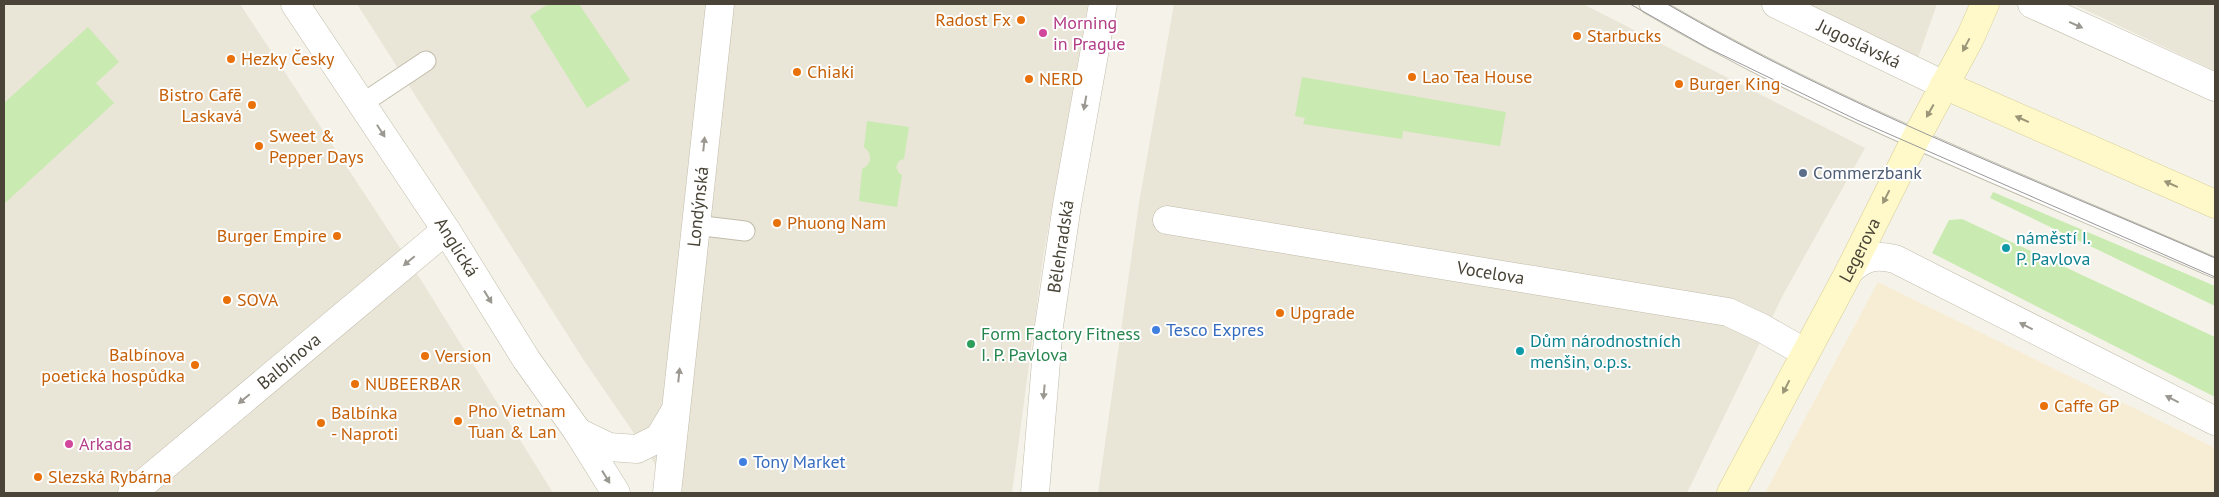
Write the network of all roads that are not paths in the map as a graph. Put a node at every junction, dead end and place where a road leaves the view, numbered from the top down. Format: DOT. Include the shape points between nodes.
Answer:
graph roads {
  1 [pos="295,4"];
  2 [pos="720,4"];
  3 [pos="1103,4"];
  4 [pos="1649,4"];
  5 [pos="1776,4"];
  6 [pos="1984,4"];
  7 [pos="2032,4"];
  8 [pos="426,61"];
  9 [pos="1944,85"];
  10 [pos="2215,88"];
  11 [pos="363,103"];
  12 [pos="1916,138"];
  13 [pos="2215,204"];
  14 [pos="1168,220"];
  15 [pos="695,226"];
  16 [pos="446,230"];
  17 [pos="744,231"];
  18 [pos="2215,268"];
  19 [pos="1850,270"];
  20 [pos="1804,352"];
  21 [pos="675,410"];
  22 [pos="2215,421"];
  23 [pos="578,432"];
  24 [pos="132,493"];
  25 [pos="616,493"];
  26 [pos="667,493"];
  27 [pos="1035,493"];
  28 [pos="1731,493"];
  1 -- 11 [label="street, Anglická"];
  15 -- 2 [label="street, Londýnská, one-way"];
  3 -- 27 [label="street, Bělehradská, one-way" via="1049,326"];
  4 -- 12 [label="lane" via="1752,60"];
  5 -- 9 [label="street, Jugoslávská"];
  6 -- 9 [label="main road, Legerova, one-way" via="1970,38"];
  7 -- 10 [label="street, one-way"];
  8 -- 11 [label="lane"];
  9 -- 12 [label="main road, Legerova, one-way"];
  13 -- 9 [label="main road, one-way"];
  11 -- 16 [label="street, Anglická, one-way"];
  12 -- 18 [label="lane"];
  12 -- 19 [label="main road, Legerova, one-way"];
  14 -- 20 [label="street, Vocelova" via="1728,312"];
  15 -- 17 [label="lane"];
  21 -- 15 [label="street, Londýnská, one-way"];
  16 -- 23 [label="street, Anglická, one-way" via="526,359"];
  16 -- 24 [label="street, Balbínova, one-way"];
  19 -- 20 [label="main road, Legerova"];
  22 -- 19 [label="street, one-way" via="1895,259 1872,256"];
  20 -- 28 [label="main road, Legerova, one-way"];
  21 -- 23 [label="street, Londýnská" via="659,438 638,448 609,447"];
  21 -- 26 [label="street, Londýnská"];
  23 -- 25 [label="street, Anglická, one-way"];
}
